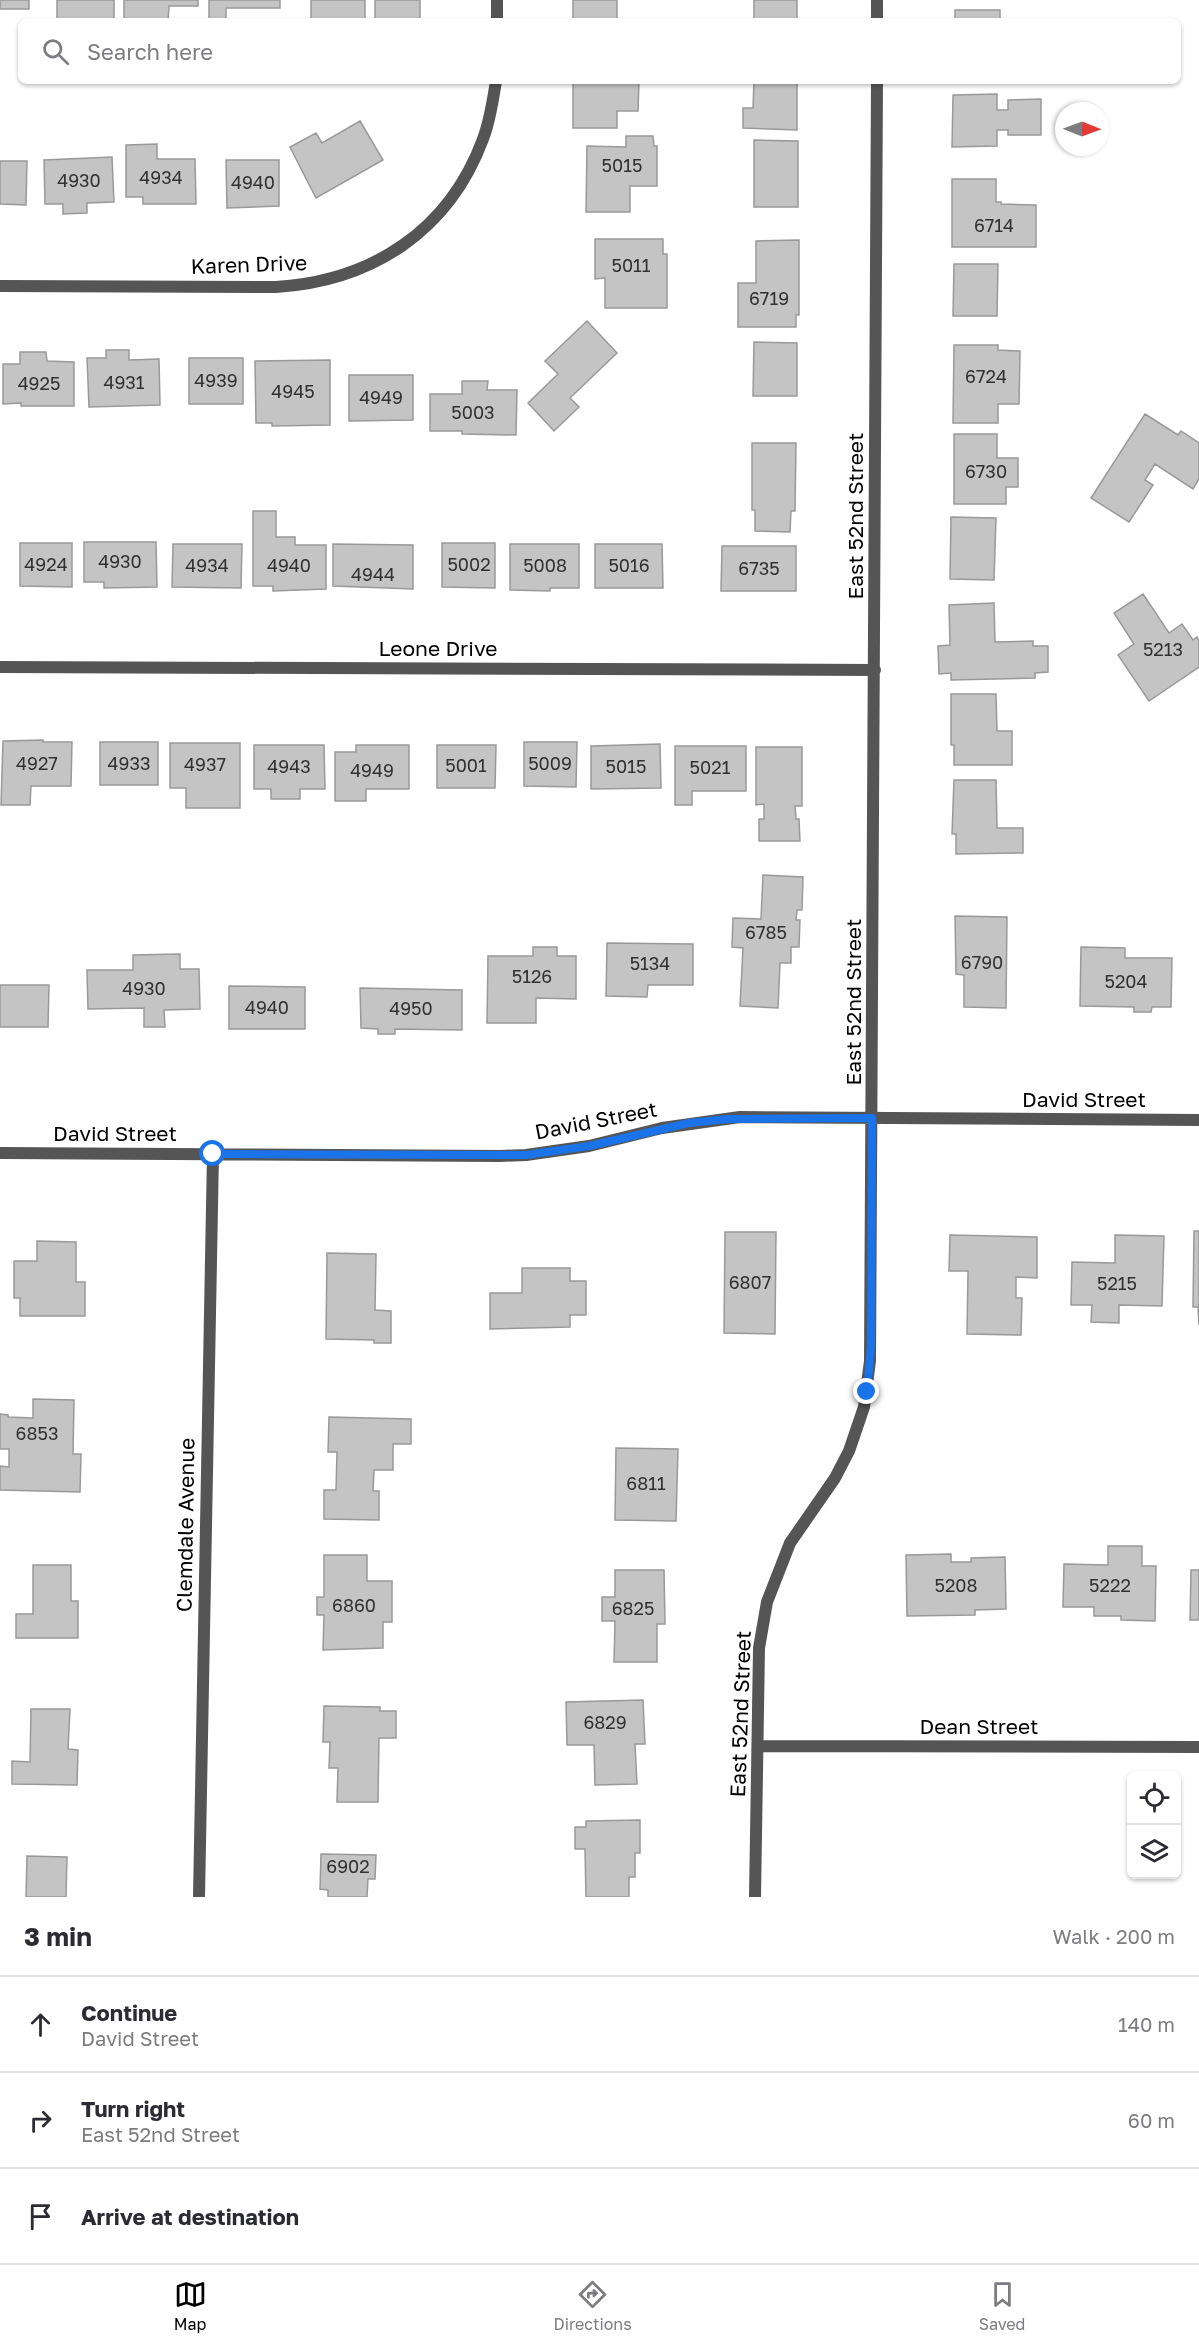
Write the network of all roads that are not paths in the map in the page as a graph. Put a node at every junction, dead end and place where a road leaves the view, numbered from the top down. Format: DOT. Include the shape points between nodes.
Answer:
graph roads {
  1 [pos="497,0"];
  2 [pos="878,0"];
  3 [pos="497,18"];
  4 [pos="877,18"];
  5 [pos="495,84"];
  6 [pos="877,84"];
  7 [pos="0,286"];
  8 [pos="0,667"];
  9 [pos="875,670"];
  10 [pos="872,1118"];
  11 [pos="1199,1120"];
  12 [pos="0,1153"];
  13 [pos="213,1154"];
  14 [pos="758,1746"];
  15 [pos="1199,1747"];
  16 [pos="199,1897"];
  17 [pos="755,1897"];
  1 -- 3 [label="street"];
  2 -- 4 [label="street"];
  5 -- 7 [label="street, Karen Drive" via="488,127 462,184 442,210 395,251 339,278 276,287"];
  6 -- 9 [label="street, East 52nd Street"];
  8 -- 9 [label="street, Leone Drive"];
  9 -- 10 [label="street, East 52nd Street"];
  10 -- 11 [label="street, David Street"];
  10 -- 13 [label="street, David Street" via="689,1123 589,1146 526,1155"];
  10 -- 14 [label="street, East 52nd Street" via="871,1346 867,1392 849,1451 836,1478 790,1543 767,1602 759,1648"];
  12 -- 13 [label="street, David Street"];
  13 -- 16 [label="street, Clemdale Avenue"];
  14 -- 15 [label="street, Dean Street"];
  14 -- 17 [label="street, East 52nd Street"];
}
